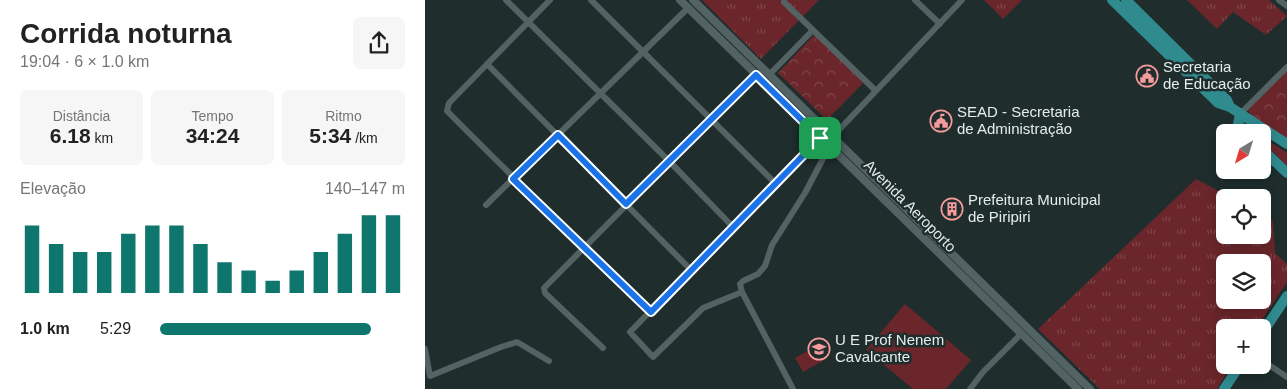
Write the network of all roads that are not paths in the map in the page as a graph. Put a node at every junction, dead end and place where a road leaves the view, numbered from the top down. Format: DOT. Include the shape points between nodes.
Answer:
graph roads {
  1 [pos="506,0"];
  2 [pos="550,0"];
  3 [pos="591,0"];
  4 [pos="680,0"];
  5 [pos="693,0"];
  6 [pos="915,0"];
  7 [pos="962,0"];
  8 [pos="1112,0"];
  9 [pos="1126,0"];
  10 [pos="1279,0"];
  11 [pos="784,2"];
  12 [pos="1287,6"];
  13 [pos="688,8"];
  14 [pos="529,22"];
  15 [pos="940,24"];
  16 [pos="813,30"];
  17 [pos="643,52"];
  18 [pos="487,64"];
  19 [pos="1287,67"];
  20 [pos="756,75"];
  21 [pos="769,75"];
  22 [pos="876,91"];
  23 [pos="600,93"];
  24 [pos="1226,104"];
  25 [pos="1240,114"];
  26 [pos="711,120"];
  27 [pos="1238,124"];
  28 [pos="558,135"];
  29 [pos="820,138"];
  30 [pos="833,138"];
  31 [pos="1287,144"];
  32 [pos="829,146"];
  33 [pos="1271,158"];
  34 [pos="669,162"];
  35 [pos="1287,173"];
  36 [pos="513,179"];
  37 [pos="775,183"];
  38 [pos="626,204"];
  39 [pos="486,205"];
  40 [pos="733,227"];
  41 [pos="584,246"];
  42 [pos="691,270"];
  43 [pos="743,292"];
  44 [pos="1287,296"];
  45 [pos="651,312"];
  46 [pos="1271,320"];
  47 [pos="1021,334"];
  48 [pos="603,348"];
  49 [pos="425,349"];
  50 [pos="549,361"];
  51 [pos="1271,366"];
  52 [pos="1234,374"];
  53 [pos="429,377"];
  54 [pos="1287,377"];
  55 [pos="793,389"];
  56 [pos="970,389"];
  57 [pos="1078,389"];
  58 [pos="1089,389"];
  59 [pos="1224,389"];
  1 -- 14 [label="street"];
  2 -- 14 [label="street"];
  3 -- 17 [label="street"];
  4 -- 13 [label="street, Avenida Aeroporto"];
  5 -- 21 [label="street, Avenida Aeroporto"];
  6 -- 15 [label="street"];
  7 -- 15 [label="street"];
  8 -- 24 [label="main road" via="1207,93"];
  9 -- 24 [label="main road"];
  10 -- 12 [label="street"];
  11 -- 16 [label="street"];
  13 -- 17 [label="street"];
  13 -- 20 [label="street, Avenida Aeroporto"];
  14 -- 18 [label="street"];
  14 -- 23 [label="street"];
  15 -- 22 [label="street"];
  16 -- 21 [label="street"];
  16 -- 22 [label="street"];
  17 -- 23 [label="street"];
  17 -- 26 [label="street"];
  18 -- 28 [label="street"];
  18 -- 36 [label="street" via="446,109"];
  19 -- 25 [label="street"];
  20 -- 26 [label="street"];
  20 -- 29 [label="street, Avenida Aeroporto"];
  21 -- 30 [label="street, Avenida Aeroporto"];
  22 -- 30 [label="street"];
  23 -- 28 [label="street"];
  23 -- 34 [label="street"];
  24 -- 25 [label="main road"];
  25 -- 27 [label="main road"];
  25 -- 31 [label="main road"];
  26 -- 34 [label="street"];
  26 -- 37 [label="street"];
  28 -- 36 [label="street"];
  28 -- 38 [label="street"];
  29 -- 32 [label="street, Avenida Aeroporto"];
  29 -- 37 [label="street"];
  30 -- 32 [label="street"];
  30 -- 58 [label="street, Avenida Aeroporto"];
  32 -- 43 [label="street" via="805,193 772,245 765,266 741,284"];
  32 -- 47 [label="street, Avenida Aeroporto"];
  33 -- 35 [label="main road"];
  34 -- 38 [label="street"];
  34 -- 40 [label="street"];
  36 -- 39 [label="street"];
  36 -- 41 [label="street"];
  37 -- 40 [label="street"];
  38 -- 41 [label="street"];
  38 -- 42 [label="street"];
  40 -- 42 [label="street"];
  41 -- 45 [label="street"];
  41 -- 48 [label="street" via="543,289"];
  42 -- 45 [label="street"];
  43 -- 45 [label="street" via="703,308 653,358 630,332"];
  43 -- 55 [label="street"];
  44 -- 46 [label="main road"];
  47 -- 56 [label="street"];
  47 -- 57 [label="street, Avenida Aeroporto"];
  49 -- 53 [label="street"];
  50 -- 53 [label="street" via="517,342"];
  51 -- 54 [label="street"];
  52 -- 59 [label="main road"];
}
